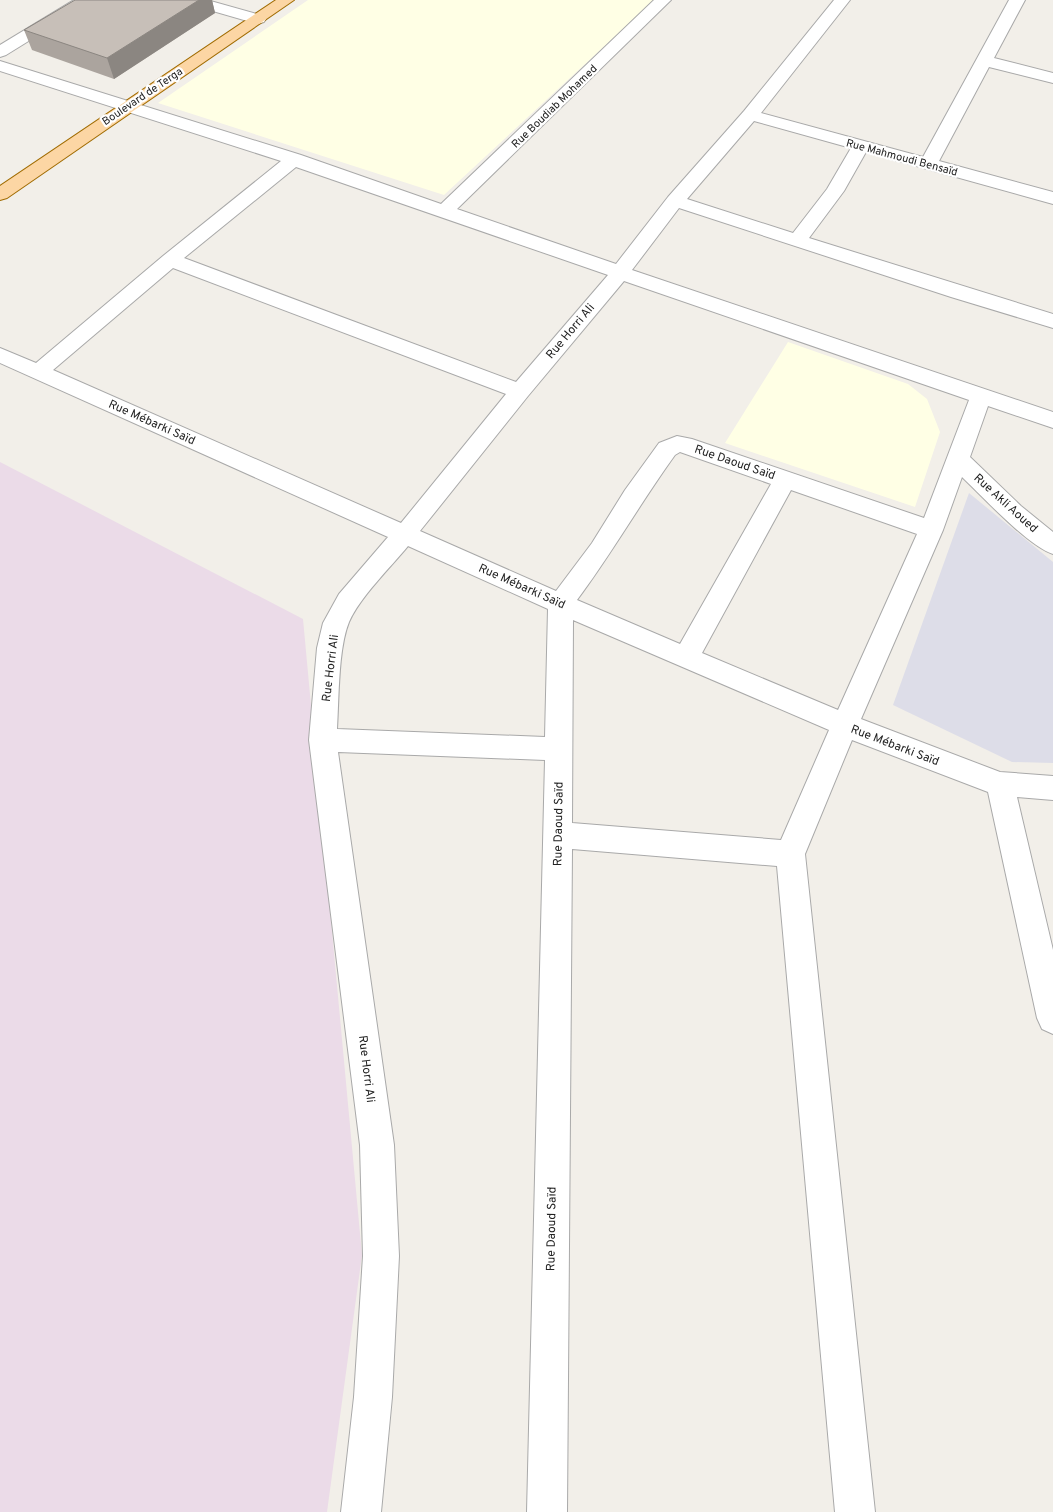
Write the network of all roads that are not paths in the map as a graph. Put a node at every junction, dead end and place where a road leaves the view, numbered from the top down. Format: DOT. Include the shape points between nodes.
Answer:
graph roads {
  1 [pos="85,0"];
  2 [pos="190,0"];
  3 [pos="286,0"];
  4 [pos="663,0"];
  5 [pos="842,0"];
  6 [pos="1017,0"];
  7 [pos="258,19"];
  8 [pos="0,52"];
  9 [pos="984,60"];
  10 [pos="0,66"];
  11 [pos="1049,76"];
  12 [pos="130,104"];
  13 [pos="750,115"];
  14 [pos="861,146"];
  15 [pos="295,159"];
  16 [pos="928,164"];
  17 [pos="0,194"];
  18 [pos="1053,198"];
  19 [pos="675,201"];
  20 [pos="444,211"];
  21 [pos="798,240"];
  22 [pos="170,260"];
  23 [pos="619,274"];
  24 [pos="1053,321"];
  25 [pos="0,355"];
  26 [pos="38,372"];
  27 [pos="520,391"];
  28 [pos="981,397"];
  29 [pos="1053,420"];
  30 [pos="959,460"];
  31 [pos="785,480"];
  32 [pos="1013,512"];
  33 [pos="1053,523"];
  34 [pos="931,530"];
  35 [pos="405,534"];
  36 [pos="1053,545"];
  37 [pos="561,604"];
  38 [pos="686,657"];
  39 [pos="844,726"];
  40 [pos="323,740"];
  41 [pos="560,749"];
  42 [pos="1000,784"];
  43 [pos="1053,788"];
  44 [pos="557,835"];
  45 [pos="790,854"];
  46 [pos="1053,1018"];
  47 [pos="362,1512"];
  48 [pos="547,1512"];
  49 [pos="854,1512"];
  1 -- 8 [label="street"];
  2 -- 7 [label="street"];
  3 -- 7 [label="main road, Boulevard de Terga"];
  4 -- 20 [label="street, Rue Boudiab Mohamed"];
  5 -- 13 [label="street, Rue Horri Ali"];
  6 -- 9 [label="street"];
  7 -- 12 [label="main road, Boulevard de Terga"];
  9 -- 11 [label="street"];
  9 -- 16 [label="street"];
  10 -- 12 [label="street"];
  12 -- 15 [label="street"];
  12 -- 17 [label="main road, Boulevard de Terga"];
  13 -- 14 [label="street, Rue Mahmoudi Bensaïd"];
  13 -- 19 [label="street, Rue Horri Ali"];
  14 -- 16 [label="street, Rue Mahmoudi Bensaïd"];
  14 -- 21 [label="street" via="835,191"];
  15 -- 20 [label="street"];
  15 -- 22 [label="street"];
  16 -- 18 [label="street, Rue Mahmoudi Bensaïd"];
  19 -- 21 [label="street"];
  19 -- 23 [label="street, Rue Horri Ali"];
  20 -- 23 [label="street"];
  21 -- 24 [label="street" via="870,266"];
  22 -- 26 [label="street"];
  22 -- 27 [label="street"];
  23 -- 27 [label="street, Rue Horri Ali"];
  23 -- 28 [label="street"];
  25 -- 26 [label="street, Rue Mébarki Saïd"];
  26 -- 35 [label="street, Rue Mébarki Saïd"];
  27 -- 35 [label="street, Rue Horri Ali"];
  28 -- 29 [label="street"];
  28 -- 30 [label="street"];
  30 -- 32 [label="street, Rue Akli Aoued"];
  30 -- 34 [label="street"];
  31 -- 34 [label="street, Rue Daoud Saïd"];
  31 -- 37 [label="street, Rue Daoud Saïd" via="684,445 671,446 633,496 601,549"];
  31 -- 38 [label="street"];
  32 -- 33 [label="street"];
  32 -- 36 [label="street, Rue Akli Aoued"];
  34 -- 39 [label="street"];
  35 -- 37 [label="street, Rue Mébarki Saïd"];
  35 -- 40 [label="street, Rue Horri Ali" via="348,601 336,623 330,648"];
  37 -- 38 [label="street, Rue Mébarki Saïd"];
  37 -- 41 [label="street, Rue Daoud Saïd"];
  38 -- 39 [label="street, Rue Mébarki Saïd"];
  39 -- 42 [label="street, Rue Mébarki Saïd"];
  39 -- 45 [label="street"];
  40 -- 41 [label="street"];
  40 -- 47 [label="street, Rue Horri Ali" via="377,1145 380,1256 373,1397"];
  41 -- 44 [label="street, Rue Daoud Saïd"];
  42 -- 43 [label="street, Rue Mébarki Saïd"];
  42 -- 46 [label="street"];
  44 -- 45 [label="street"];
  44 -- 48 [label="street, Rue Daoud Saïd"];
  45 -- 49 [label="street"];
}
